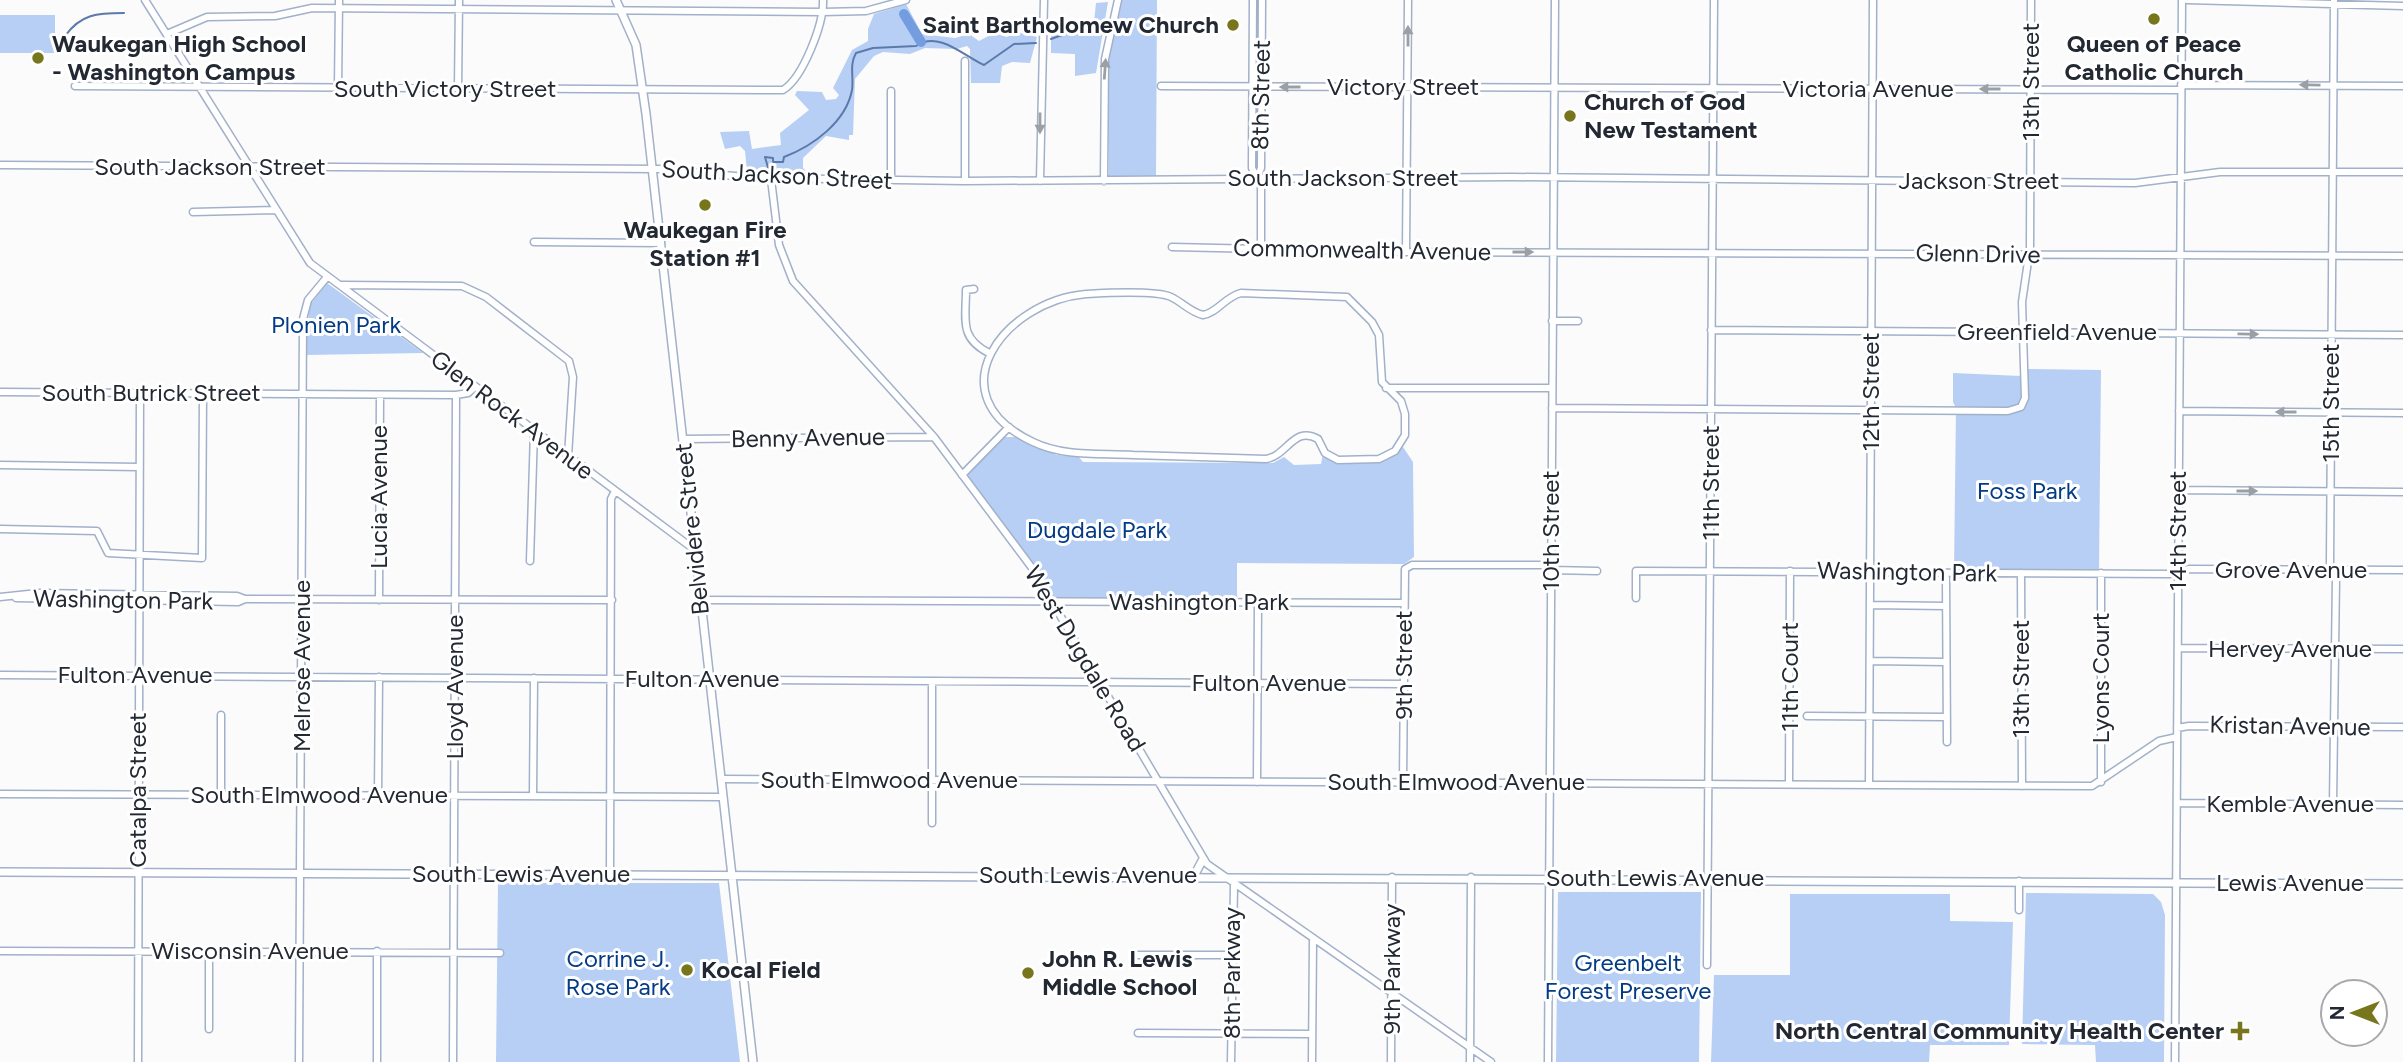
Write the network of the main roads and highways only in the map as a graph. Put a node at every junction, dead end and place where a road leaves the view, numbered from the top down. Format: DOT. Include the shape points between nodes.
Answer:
graph roads {
  1 [pos="616,0"];
  2 [pos="1203,859"];
  3 [pos="0,872"];
  4 [pos="732,874"];
  5 [pos="1194,876"];
  6 [pos="2176,882"];
  7 [pos="2403,884"];
  8 [pos="753,1062"];
  1 -- 4 [label="main road, Belvidere Street" via="636,45 642,90"];
  2 -- 5 [label="main road"];
  3 -- 4 [label="main road, South Lewis Avenue"];
  4 -- 5 [label="main road, South Lewis Avenue"];
  4 -- 8 [label="main road, Belvidere Street"];
  5 -- 6 [label="main road, South Lewis Avenue"];
  6 -- 7 [label="main road, Lewis Avenue"];
}
